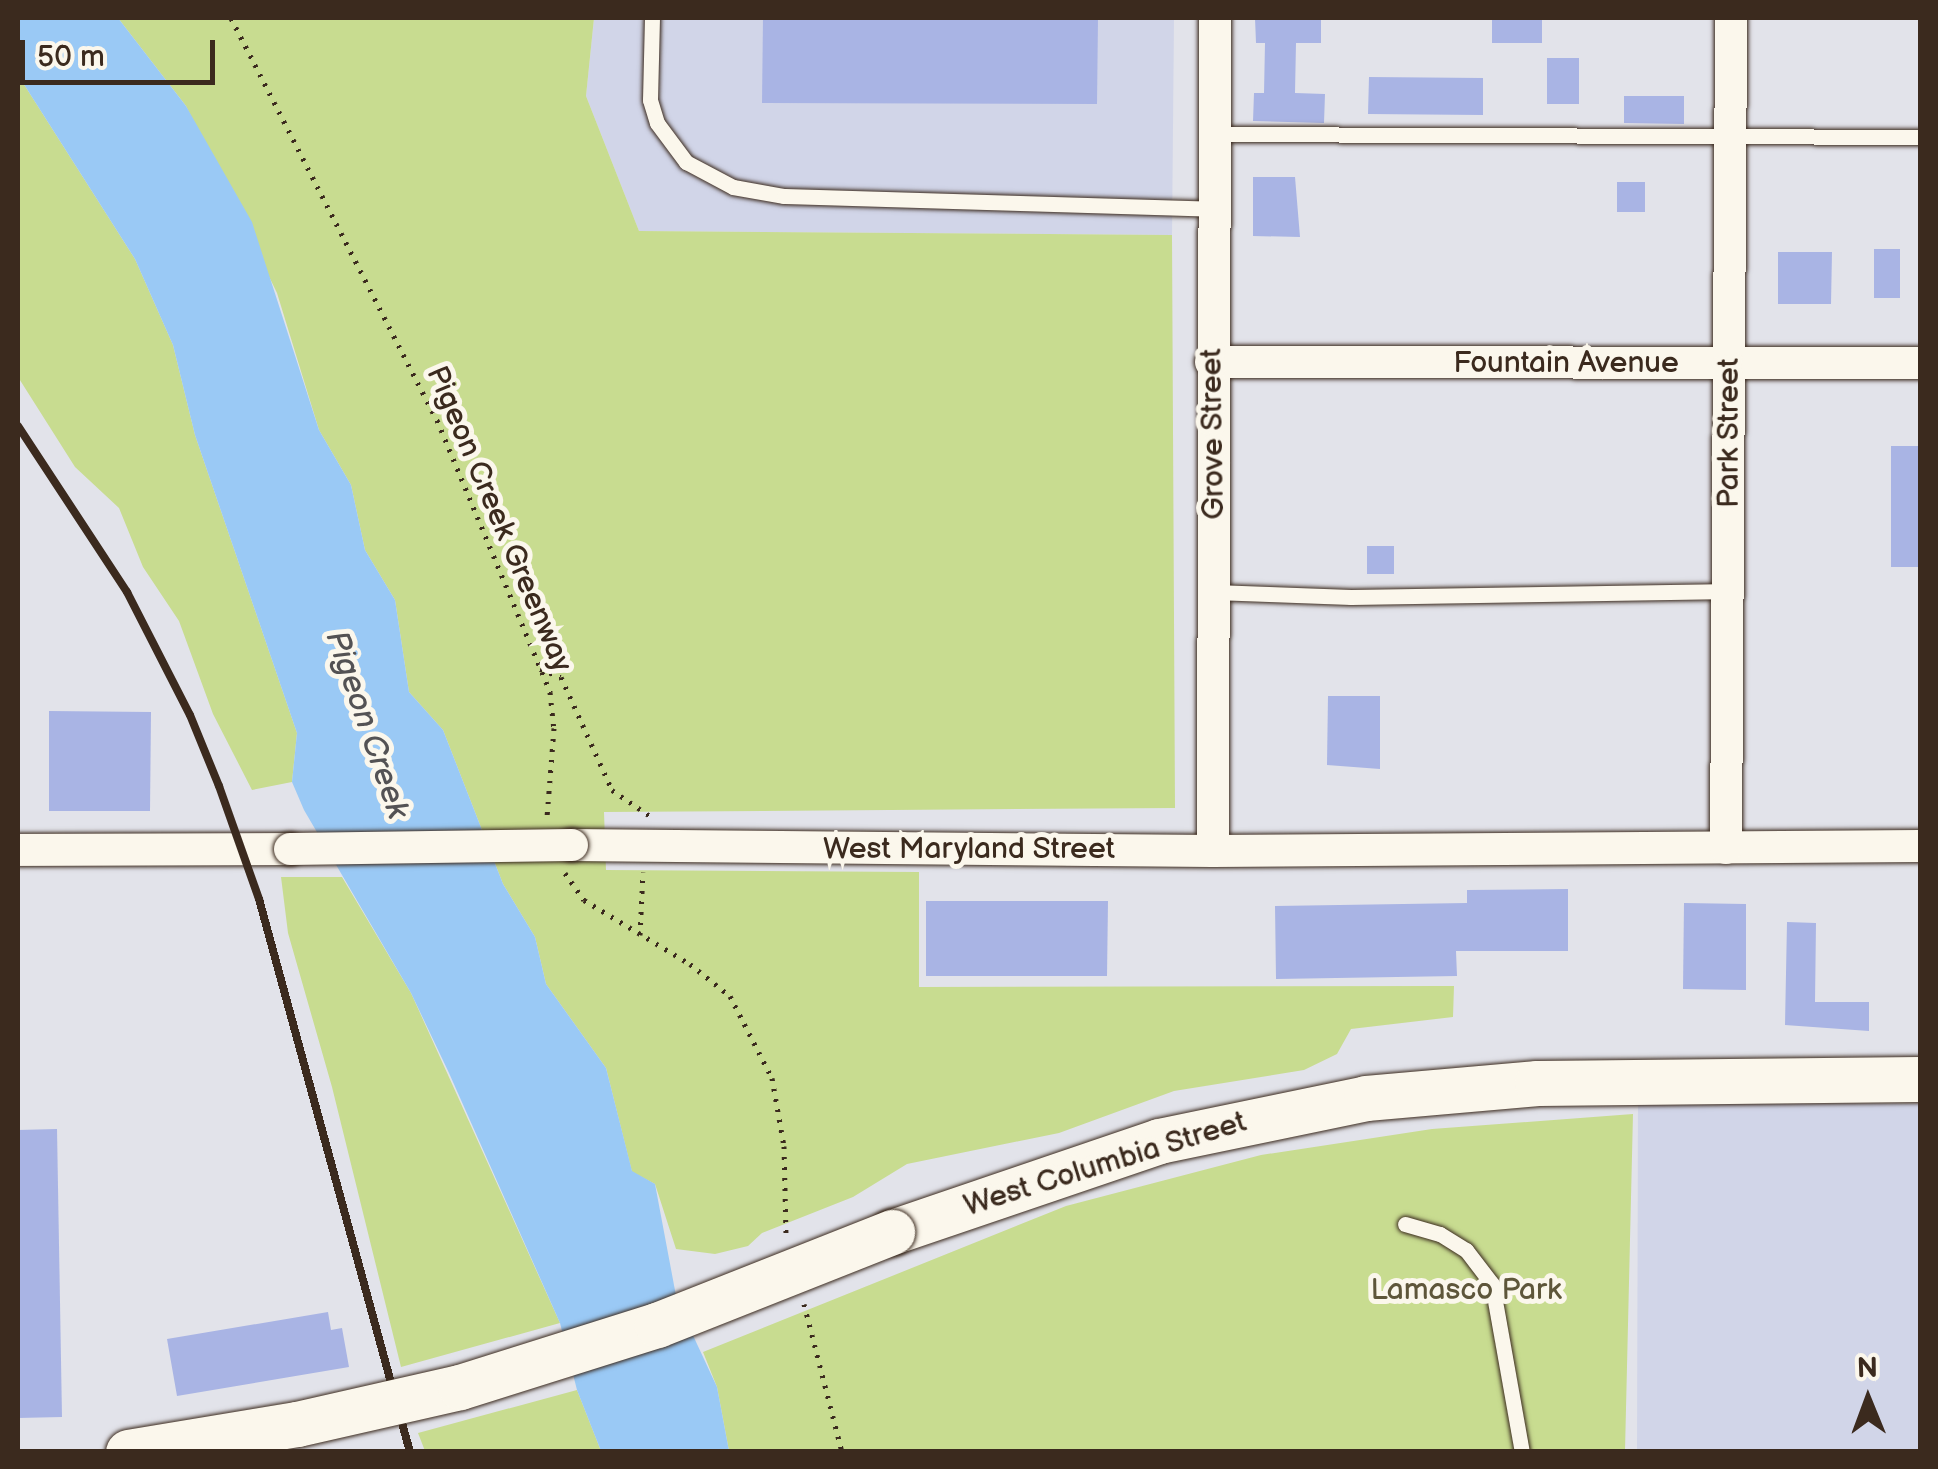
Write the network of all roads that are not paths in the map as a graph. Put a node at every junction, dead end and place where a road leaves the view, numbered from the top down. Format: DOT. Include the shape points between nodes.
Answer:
graph roads {
  1 [pos="652,18"];
  2 [pos="1215,18"];
  3 [pos="1731,18"];
  4 [pos="1215,134"];
  5 [pos="1730,136"];
  6 [pos="1920,138"];
  7 [pos="1214,209"];
  8 [pos="1211,362"];
  9 [pos="1920,362"];
  10 [pos="1730,364"];
  11 [pos="1728,591"];
  12 [pos="1214,592"];
  13 [pos="1920,846"];
  14 [pos="1726,848"];
  15 [pos="18,850"];
  16 [pos="1213,851"];
  17 [pos="1920,1079"];
  18 [pos="1405,1224"];
  19 [pos="128,1452"];
  20 [pos="1522,1452"];
  1 -- 7 [label="lane" via="650,100 658,123 686,162 733,186 784,196"];
  2 -- 4 [label="street, Grove Street"];
  3 -- 5 [label="street, Park Street"];
  4 -- 5 [label="lane"];
  4 -- 7 [label="street, Grove Street"];
  5 -- 6 [label="lane"];
  5 -- 10 [label="street, Park Street"];
  7 -- 8 [label="street, Grove Street"];
  8 -- 10 [label="street, Fountain Avenue"];
  8 -- 12 [label="street, Grove Street"];
  9 -- 10 [label="street, Fountain Avenue"];
  10 -- 11 [label="street, Park Street"];
  11 -- 12 [label="lane"];
  11 -- 14 [label="street, Park Street"];
  12 -- 16 [label="street, Grove Street"];
  13 -- 14 [label="street, West Maryland Street"];
  14 -- 16 [label="street, West Maryland Street"];
  15 -- 16 [label="street, West Maryland Street, bridge" via="567,856 653,846"];
  17 -- 19 [label="main road, West Columbia Street, bridge" via="1537,1082 1366,1098 1159,1141 892,1232 610,1341 377,1408"];
  18 -- 20 [label="lane" via="1466,1250 1492,1284"];
}
